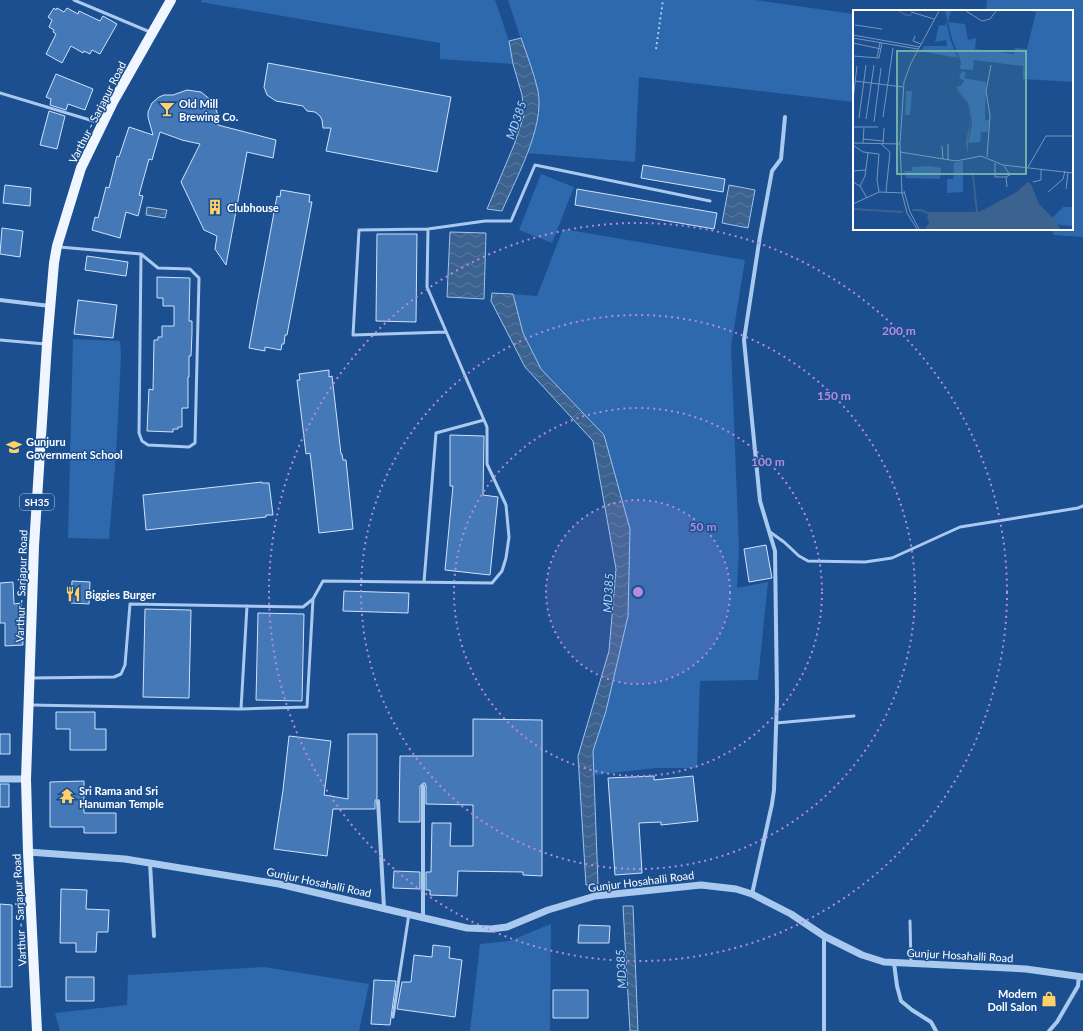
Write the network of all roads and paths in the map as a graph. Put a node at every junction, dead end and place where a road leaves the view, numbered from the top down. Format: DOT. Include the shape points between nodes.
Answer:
graph roads {
  1 [pos="74,0"];
  2 [pos="171,0"];
  3 [pos="662,0"];
  4 [pos="151,32"];
  5 [pos="656,49"];
  6 [pos="0,93"];
  7 [pos="785,117"];
  8 [pos="103,124"];
  9 [pos="710,201"];
  10 [pos="428,229"];
  11 [pos="56,246"];
  12 [pos="141,254"];
  13 [pos="0,300"];
  14 [pos="50,306"];
  15 [pos="446,332"];
  16 [pos="0,340"];
  17 [pos="47,344"];
  18 [pos="484,420"];
  19 [pos="1083,506"];
  20 [pos="770,532"];
  21 [pos="424,582"];
  22 [pos="313,599"];
  23 [pos="247,606"];
  24 [pos="30,678"];
  25 [pos="28,705"];
  26 [pos="241,709"];
  27 [pos="854,716"];
  28 [pos="776,723"];
  29 [pos="0,779"];
  30 [pos="26,779"];
  31 [pos="424,786"];
  32 [pos="378,801"];
  33 [pos="28,852"];
  34 [pos="150,863"];
  35 [pos="752,894"];
  36 [pos="384,908"];
  37 [pos="409,914"];
  38 [pos="423,918"];
  39 [pos="910,921"];
  40 [pos="154,936"];
  41 [pos="824,936"];
  42 [pos="894,963"];
  43 [pos="911,964"];
  44 [pos="1081,976"];
  45 [pos="393,1017"];
  46 [pos="37,1031"];
  47 [pos="824,1031"];
  48 [pos="936,1031"];
  49 [pos="1049,1031"];
  1 -- 4 [label="lane"];
  2 -- 4 [label="main road, Varthur - Sarjapur Road / SH35"];
  3 -- 5 [label="path"];
  4 -- 8 [label="main road, Varthur - Sarjapur Road / SH35"];
  6 -- 8 [label="lane"];
  7 -- 20 [label="street" via="781,159 772,171 744,340 760,501"];
  8 -- 11 [label="main road, Varthur - Sarjapur Road / SH35" via="81,168"];
  9 -- 10 [label="lane" via="535,165 511,221"];
  10 -- 15 [label="lane" via="427,287"];
  10 -- 15 [label="lane" via="359,230 353,335"];
  11 -- 12 [label="lane"];
  11 -- 14 [label="main road, Varthur - Sarjapur Road / SH35"];
  12 -- 12 [label="lane" via="139,433 142,441 148,445 189,447 195,442 199,278 190,269 158,268"];
  13 -- 14 [label="street"];
  14 -- 17 [label="main road, Varthur - Sarjapur Road / SH35"];
  15 -- 18 [label="lane"];
  16 -- 17 [label="lane"];
  17 -- 24 [label="main road, Varthur - Sarjapur Road / SH35" via="34,546"];
  18 -- 21 [label="lane" via="436,433"];
  18 -- 21 [label="lane" via="487,464 506,505 508,520 509,537 502,571 492,583"];
  19 -- 20 [label="lane" via="960,527 892,558 865,562 808,561"];
  20 -- 28 [label="street" via="775,551"];
  21 -- 22 [label="lane" via="323,581"];
  22 -- 23 [label="lane" via="303,607"];
  22 -- 26 [label="lane" via="307,707"];
  23 -- 24 [label="lane" via="130,604 125,665 121,674 114,677"];
  23 -- 26 [label="lane"];
  24 -- 25 [label="main road, Varthur - Sarjapur Road / SH35"];
  25 -- 26 [label="lane"];
  25 -- 30 [label="main road, Varthur - Sarjapur Road / SH35"];
  27 -- 28 [label="lane"];
  28 -- 35 [label="street" via="772,804"];
  29 -- 30 [label="street"];
  30 -- 33 [label="main road, Varthur - Sarjapur Road / SH35"];
  31 -- 38 [label="street"];
  32 -- 36 [label="street"];
  33 -- 34 [label="street, Gunjur Hosahalli Road"];
  33 -- 46 [label="main road, Varthur - Sarjapur Road / SH35"];
  34 -- 36 [label="street, Gunjur Hosahalli Road" via="279,884"];
  34 -- 40 [label="street"];
  35 -- 38 [label="street, Gunjur Hosahalli Road" via="736,889 701,885 615,893 595,896 548,910 507,927 491,929 467,928"];
  35 -- 41 [label="street, Gunjur Hosahalli Road" via="791,914"];
  36 -- 37 [label="street, Gunjur Hosahalli Road"];
  37 -- 38 [label="street, Gunjur Hosahalli Road"];
  37 -- 45 [label="lane"];
  39 -- 43 [label="lane"];
  41 -- 42 [label="street, Gunjur Hosahalli Road" via="862,955"];
  41 -- 47 [label="street"];
  42 -- 43 [label="street, Gunjur Hosahalli Road"];
  42 -- 48 [label="street" via="901,1001 931,1022"];
  43 -- 44 [label="street, Gunjur Hosahalli Road" via="1026,969"];
  44 -- 49 [label="street" via="1078,986"];
}
